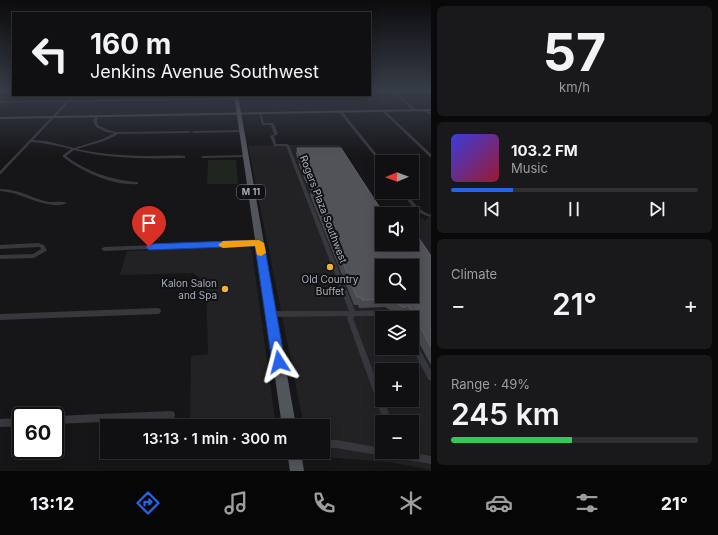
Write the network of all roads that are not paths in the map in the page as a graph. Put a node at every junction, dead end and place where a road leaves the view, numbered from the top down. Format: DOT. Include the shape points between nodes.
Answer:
graph roads {
  1 [pos="57,113"];
  2 [pos="238,113"];
  3 [pos="260,113"];
  4 [pos="342,113"];
  5 [pos="386,113"];
  6 [pos="97,116"];
  7 [pos="53,117"];
  8 [pos="0,118"];
  9 [pos="241,131"];
  10 [pos="189,132"];
  11 [pos="194,132"];
  12 [pos="117,133"];
  13 [pos="30,141"];
  14 [pos="75,150"];
  15 [pos="376,155"];
  16 [pos="245,156"];
  17 [pos="431,156"];
  18 [pos="184,157"];
  19 [pos="203,157"];
  20 [pos="0,173"];
  21 [pos="137,183"];
  22 [pos="0,190"];
  23 [pos="409,199"];
  24 [pos="65,203"];
  25 [pos="430,216"];
  26 [pos="259,243"];
  27 [pos="0,247"];
  28 [pos="104,248"];
  29 [pos="0,257"];
  30 [pos="158,312"];
  31 [pos="353,313"];
  32 [pos="375,313"];
  33 [pos="271,314"];
  34 [pos="0,317"];
  35 [pos="419,355"];
  36 [pos="431,378"];
  37 [pos="171,415"];
  38 [pos="385,415"];
  39 [pos="288,419"];
  40 [pos="64,420"];
  41 [pos="12,422"];
  42 [pos="0,423"];
  43 [pos="330,444"];
  44 [pos="375,451"];
  45 [pos="419,458"];
  46 [pos="295,459"];
  47 [pos="431,460"];
  48 [pos="297,471"];
  1 -- 7 [label="street"];
  2 -- 3 [label="main road"];
  2 -- 6 [label="main road"];
  2 -- 9 [label="main road, M 11"];
  3 -- 31 [label="street, Rogers Plaza Southwest" via="263,124 272,124 276,134 272,136 275,145 287,145"];
  4 -- 15 [label="street"];
  5 -- 17 [label="street"];
  6 -- 7 [label="main road"];
  6 -- 12 [label="street" via="97,126"];
  7 -- 8 [label="main road"];
  7 -- 13 [label="street"];
  9 -- 11 [label="street"];
  9 -- 16 [label="main road, M 11"];
  10 -- 12 [label="street"];
  12 -- 14 [label="street"];
  13 -- 14 [label="street" via="46,141"];
  13 -- 20 [label="street"];
  14 -- 18 [label="street" via="117,156"];
  14 -- 21 [label="street" via="64,156 78,166 108,178"];
  16 -- 19 [label="street"];
  16 -- 26 [label="main road, M 11"];
  22 -- 24 [label="street" via="45,203"];
  23 -- 25 [label="street" via="417,209"];
  26 -- 28 [label="street"];
  26 -- 33 [label="main road, M 11"];
  27 -- 29 [label="street" via="38,245 44,250 34,256"];
  30 -- 34 [label="street"];
  31 -- 32 [label="street"];
  31 -- 33 [label="street"];
  31 -- 38 [label="street, Rogers Plaza Southwest" via="350,318"];
  33 -- 39 [label="main road, M 11"];
  35 -- 36 [label="street"];
  37 -- 40 [label="street"];
  41 -- 42 [label="street"];
  43 -- 44 [label="street"];
  45 -- 47 [label="street"];
  46 -- 48 [label="main road"];
}
